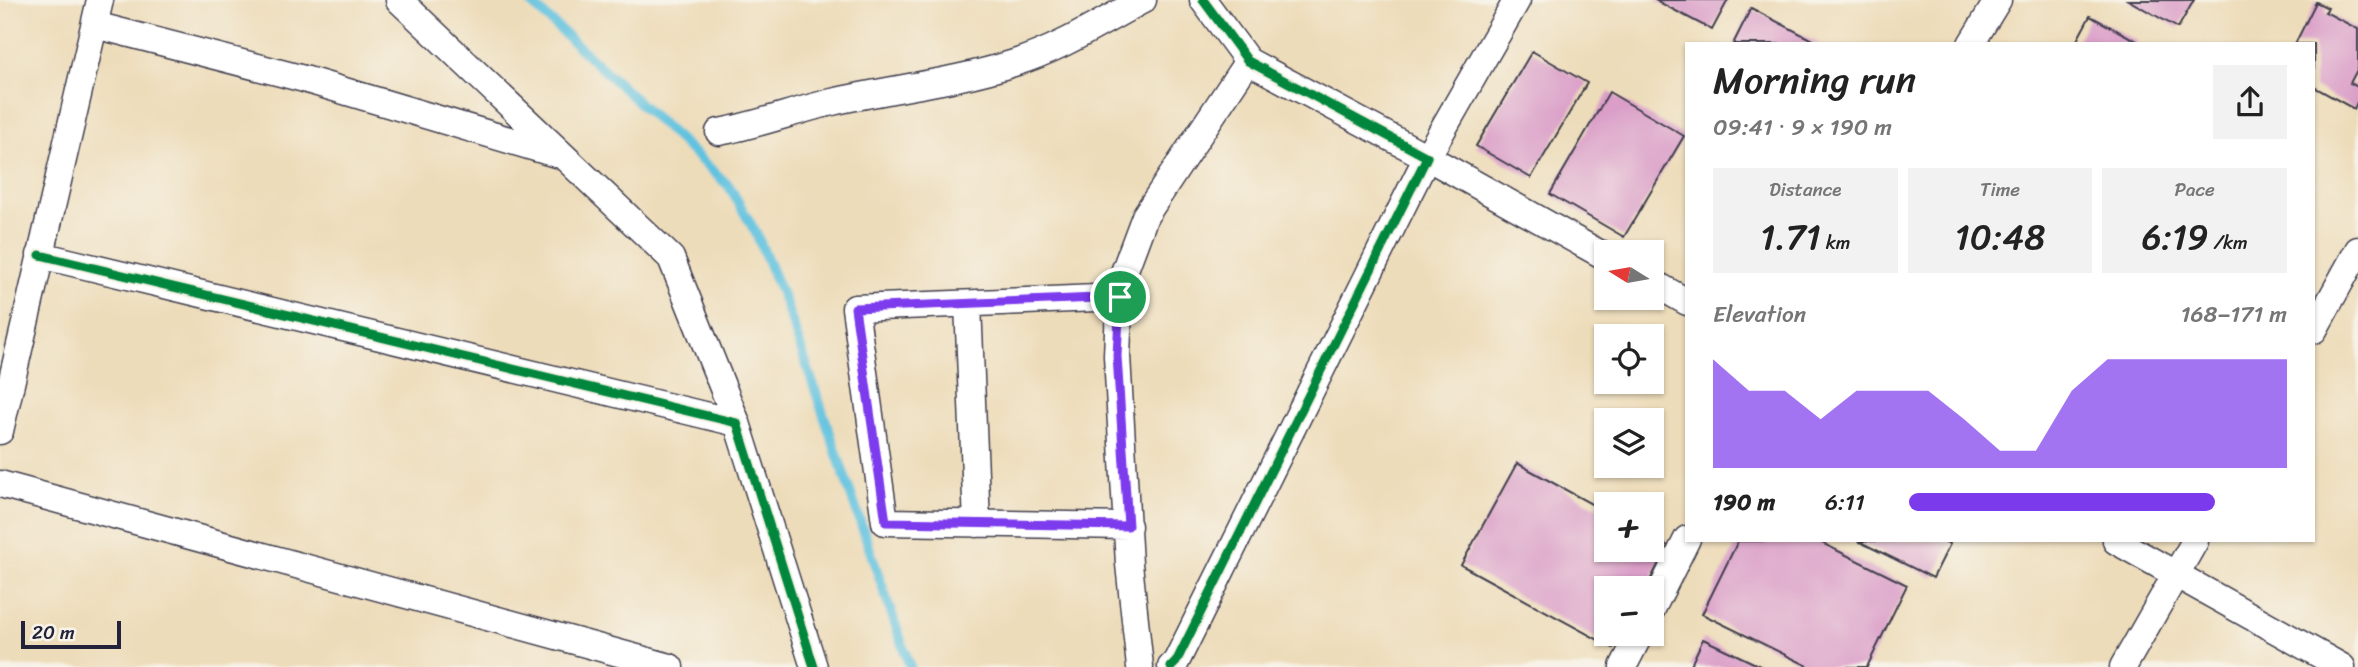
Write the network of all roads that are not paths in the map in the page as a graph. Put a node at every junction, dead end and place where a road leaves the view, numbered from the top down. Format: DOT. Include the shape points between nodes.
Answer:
graph roads {
  1 [pos="399,0"];
  2 [pos="1143,0"];
  3 [pos="1203,0"];
  4 [pos="1517,0"];
  5 [pos="1998,0"];
  6 [pos="97,13"];
  7 [pos="1972,42"];
  8 [pos="1248,61"];
  9 [pos="719,132"];
  10 [pos="561,155"];
  11 [pos="1427,157"];
  12 [pos="1594,250"];
  13 [pos="2358,250"];
  14 [pos="40,255"];
  15 [pos="1664,289"];
  16 [pos="1120,297"];
  17 [pos="1685,301"];
  18 [pos="968,304"];
  19 [pos="2315,328"];
  20 [pos="737,423"];
  21 [pos="0,432"];
  22 [pos="0,484"];
  23 [pos="977,524"];
  24 [pos="1128,526"];
  25 [pos="1686,542"];
  26 [pos="2118,542"];
  27 [pos="2194,542"];
  28 [pos="2176,574"];
  29 [pos="1664,585"];
  30 [pos="1634,646"];
  31 [pos="670,667"];
  32 [pos="814,667"];
  33 [pos="1140,667"];
  34 [pos="1171,667"];
  35 [pos="1623,667"];
  36 [pos="2123,667"];
  37 [pos="2342,667"];
  1 -- 10 [label="street"];
  2 -- 9 [label="street" via="1016,63 832,102"];
  3 -- 8 [label="street"];
  4 -- 11 [label="street"];
  5 -- 7 [label="street"];
  6 -- 10 [label="street"];
  6 -- 14 [label="street"];
  8 -- 11 [label="street"];
  8 -- 16 [label="street" via="1145,216 1120,283"];
  10 -- 20 [label="street" via="671,258"];
  11 -- 12 [label="street"];
  11 -- 34 [label="street"];
  13 -- 19 [label="street"];
  14 -- 20 [label="street"];
  14 -- 21 [label="street"];
  15 -- 17 [label="street"];
  16 -- 18 [label="street"];
  16 -- 24 [label="street" via="1117,356"];
  18 -- 23 [label="street"];
  18 -- 23 [label="street" via="855,308 886,522"];
  20 -- 32 [label="street"];
  22 -- 31 [label="street"];
  23 -- 24 [label="street"];
  24 -- 33 [label="street"];
  25 -- 29 [label="street"];
  26 -- 28 [label="street"];
  27 -- 28 [label="street"];
  28 -- 36 [label="street"];
  28 -- 37 [label="street"];
  30 -- 35 [label="street"];
}
